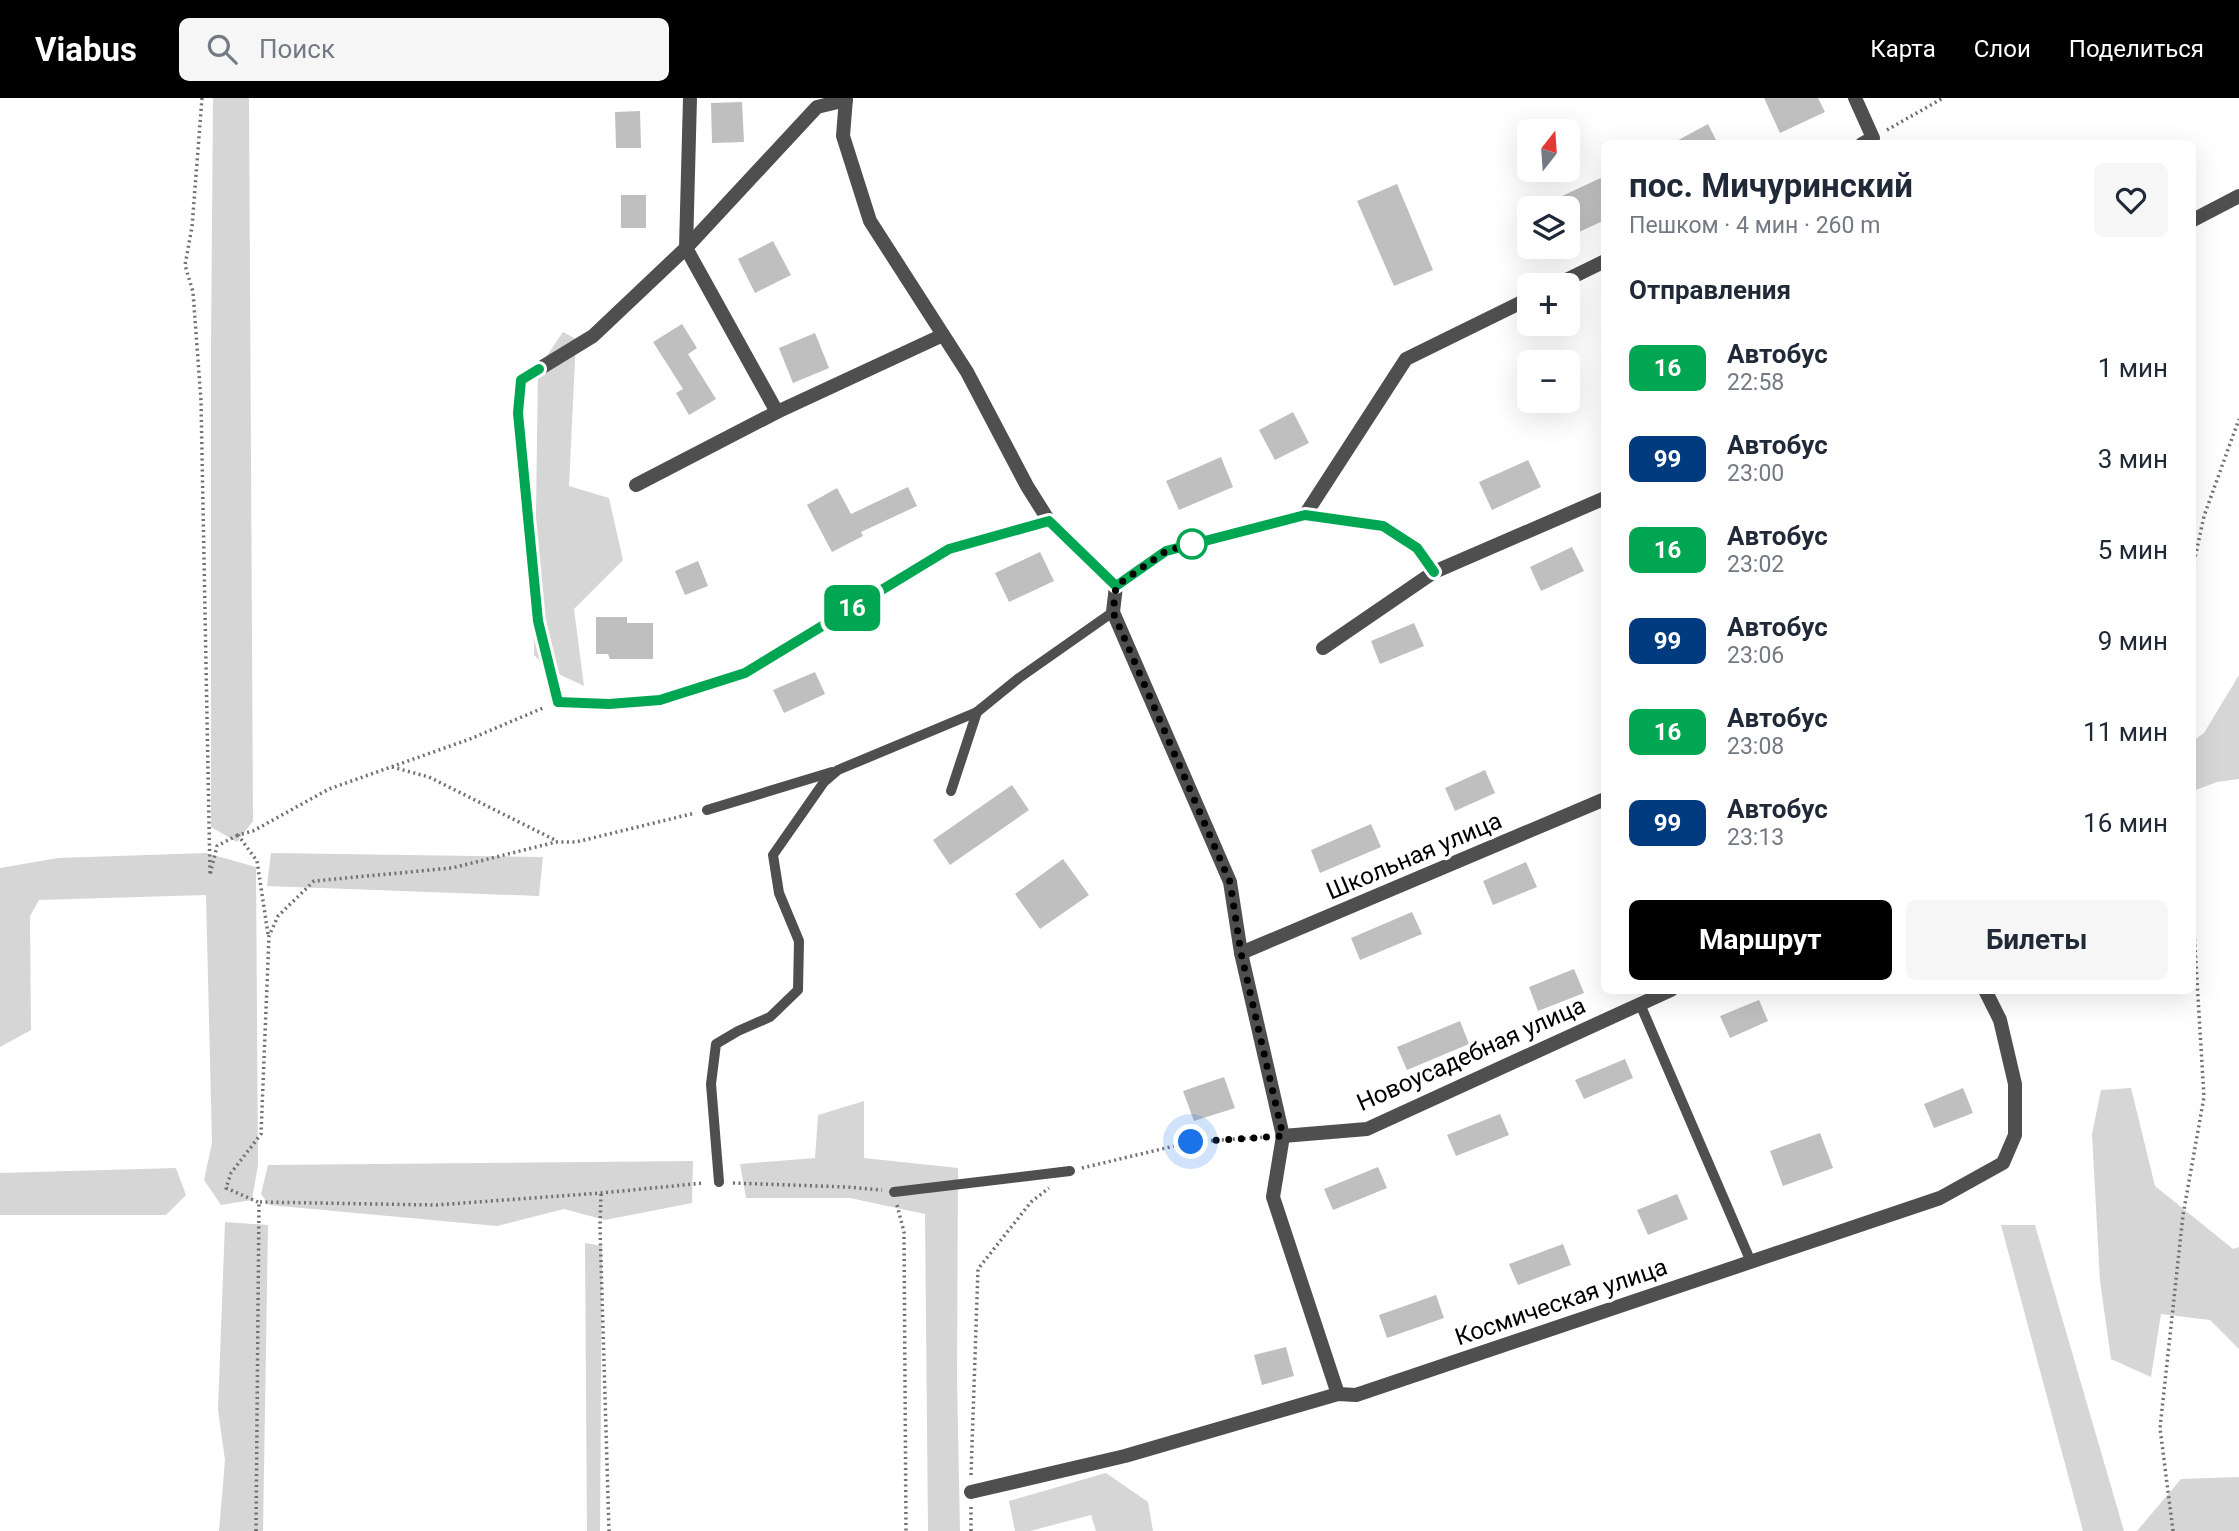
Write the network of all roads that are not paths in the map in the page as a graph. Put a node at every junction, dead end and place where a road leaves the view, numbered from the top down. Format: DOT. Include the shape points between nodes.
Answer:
graph roads {
  1 [pos="690,98"];
  2 [pos="1855,98"];
  3 [pos="846,99"];
  4 [pos="1867,140"];
  5 [pos="2239,196"];
  6 [pos="2196,218"];
  7 [pos="686,248"];
  8 [pos="1601,263"];
  9 [pos="1580,273"];
  10 [pos="1517,304"];
  11 [pos="943,335"];
  12 [pos="777,412"];
  13 [pos="636,485"];
  14 [pos="1601,500"];
  15 [pos="1305,515"];
  16 [pos="1049,521"];
  17 [pos="1434,572"];
  18 [pos="1116,586"];
  19 [pos="1113,612"];
  20 [pos="1323,648"];
  21 [pos="977,712"];
  22 [pos="838,770"];
  23 [pos="951,791"];
  24 [pos="1601,801"];
  25 [pos="707,810"];
  26 [pos="1241,953"];
  27 [pos="1662,994"];
  28 [pos="1987,994"];
  29 [pos="1640,1004"];
  30 [pos="1283,1136"];
  31 [pos="1070,1171"];
  32 [pos="719,1182"];
  33 [pos="894,1192"];
  34 [pos="1751,1262"];
  35 [pos="1338,1394"];
  36 [pos="971,1492"];
  1 -- 7 [label="street"];
  2 -- 4 [label="street"];
  3 -- 7 [label="street" via="817,107"];
  3 -- 11 [label="street" via="844,136 870,221"];
  5 -- 6 [label="street"];
  7 -- 12 [label="street"];
  7 -- 16 [label="street" via="593,336 521,380 518,413 538,621 558,702 660,700 745,673 949,549"];
  8 -- 9 [label="street"];
  10 -- 15 [label="street" via="1406,359"];
  11 -- 12 [label="street"];
  11 -- 16 [label="street"];
  12 -- 13 [label="street"];
  14 -- 17 [label="street"];
  15 -- 17 [label="street" via="1383,526 1417,548"];
  15 -- 18 [label="street" via="1166,551"];
  16 -- 18 [label="street"];
  17 -- 20 [label="street"];
  18 -- 19 [label="street"];
  19 -- 21 [label="lane"];
  19 -- 26 [label="street" via="1230,882"];
  21 -- 22 [label="lane"];
  21 -- 23 [label="lane"];
  22 -- 25 [label="lane"];
  22 -- 32 [label="lane" via="824,782 773,855 779,894 799,941 798,990 770,1017 716,1044 711,1084"];
  24 -- 26 [label="street, Школьная улица"];
  26 -- 30 [label="street"];
  27 -- 29 [label="street, Новоусадебная улица"];
  28 -- 34 [label="street, Космическая улица" via="2000,1020 2015,1084 2015,1135 2003,1163 1940,1198"];
  29 -- 30 [label="street, Новоусадебная улица" via="1367,1129"];
  29 -- 34 [label="lane"];
  30 -- 35 [label="street" via="1272,1197"];
  31 -- 33 [label="lane"];
  34 -- 35 [label="street, Космическая улица" via="1356,1395"];
  35 -- 36 [label="street, Космическая улица" via="1125,1455"];
}
